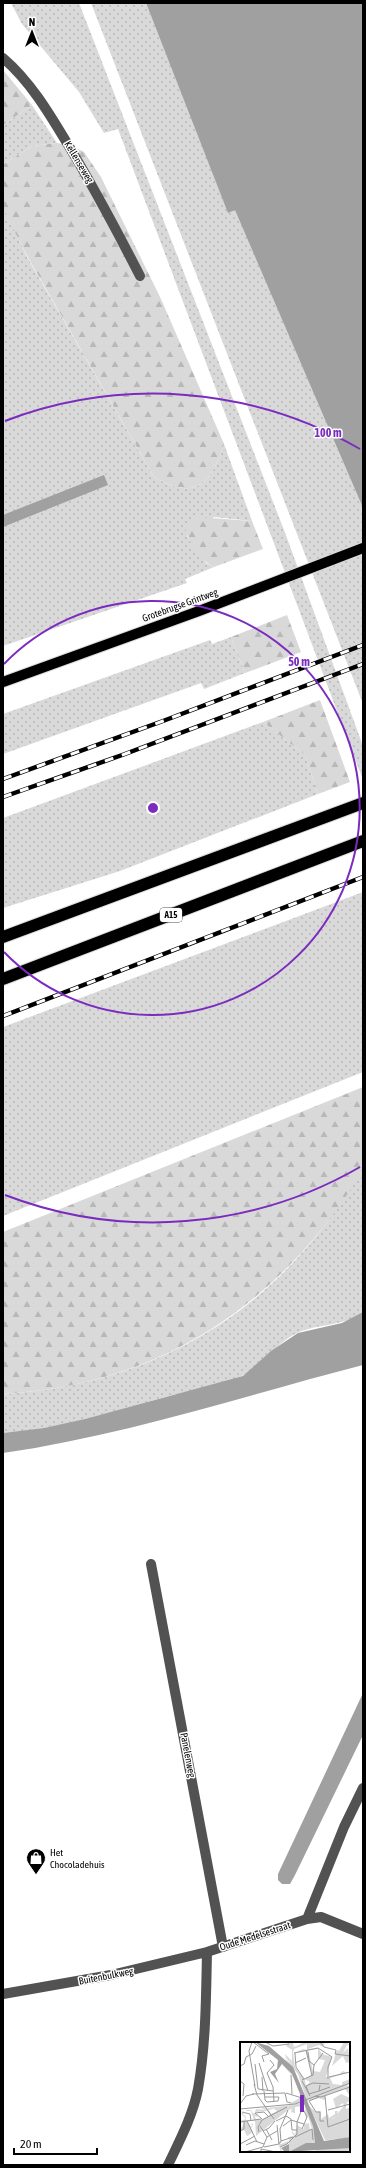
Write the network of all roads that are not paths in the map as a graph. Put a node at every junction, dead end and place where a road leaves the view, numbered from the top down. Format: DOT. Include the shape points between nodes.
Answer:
graph roads {
  1 [pos="3,58"];
  2 [pos="140,276"];
  3 [pos="363,548"];
  4 [pos="3,682"];
  5 [pos="363,803"];
  6 [pos="363,841"];
  7 [pos="3,938"];
  8 [pos="3,979"];
  9 [pos="151,1564"];
  10 [pos="363,1788"];
  11 [pos="307,1919"];
  12 [pos="363,1934"];
  13 [pos="223,1947"];
  14 [pos="207,1952"];
  15 [pos="3,1994"];
  16 [pos="168,2165"];
  1 -- 2 [label="street, Kellenseweg" via="51,115 96,190"];
  3 -- 4 [label="main road, Grotebrugse Grintweg" via="199,612"];
  5 -- 7 [label="highway"];
  6 -- 8 [label="highway, A15"];
  9 -- 13 [label="street, Panelenweg"];
  10 -- 11 [label="street" via="344,1827"];
  11 -- 12 [label="street, Oude Medelsestraat" via="321,1917"];
  11 -- 13 [label="street, Oude Medelsestraat"];
  13 -- 14 [label="street, Oude Medelsestraat"];
  14 -- 15 [label="street, Buitenbulkweg" via="111,1976"];
  14 -- 16 [label="street, Oude Medelsestraat" via="205,2026 198,2089 190,2119"];
}
